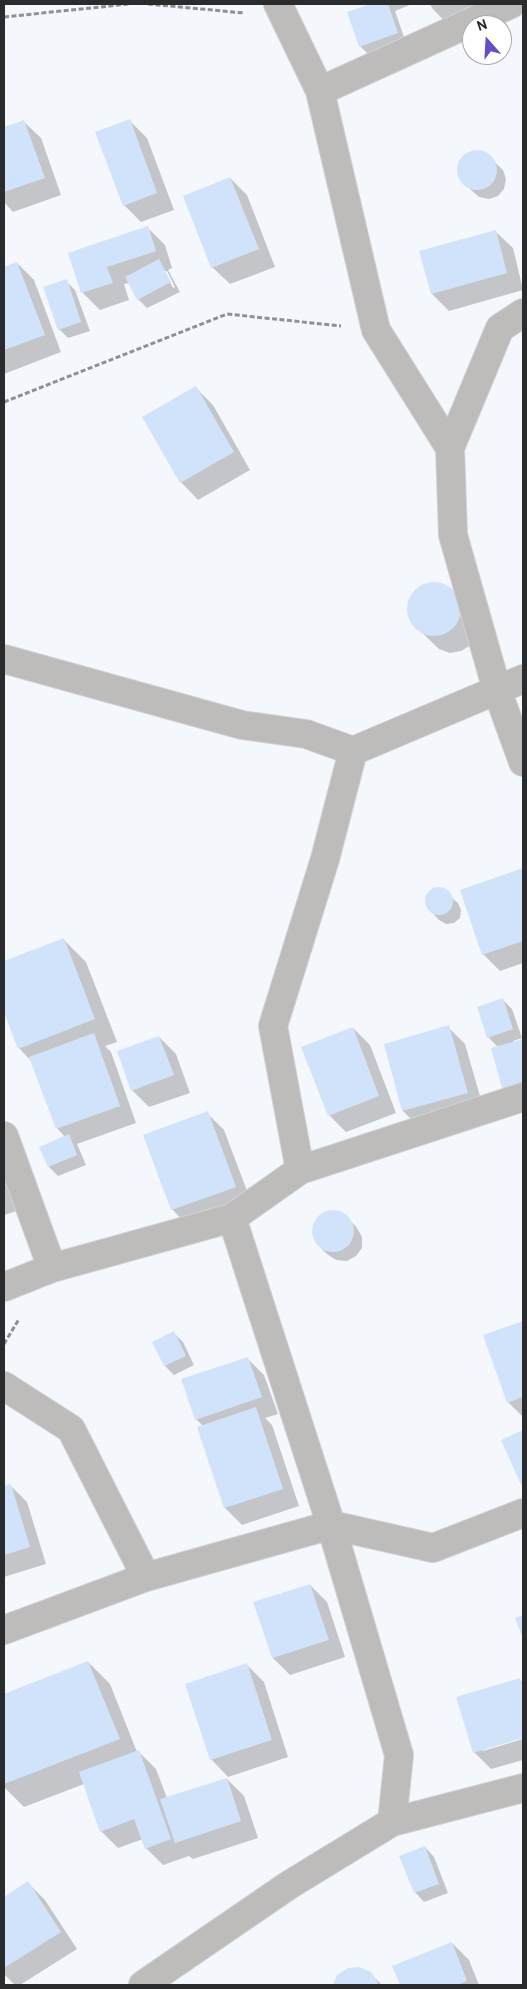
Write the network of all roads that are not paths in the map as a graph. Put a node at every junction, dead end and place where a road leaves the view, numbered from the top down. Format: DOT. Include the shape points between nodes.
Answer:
graph roads {
  1 [pos="511,4"];
  2 [pos="281,11"];
  3 [pos="320,91"];
  4 [pos="523,313"];
  5 [pos="450,448"];
  6 [pos="4,659"];
  7 [pos="523,679"];
  8 [pos="497,690"];
  9 [pos="353,751"];
  10 [pos="523,762"];
  11 [pos="523,1097"];
  12 [pos="4,1136"];
  13 [pos="300,1170"];
  14 [pos="232,1218"];
  15 [pos="52,1268"];
  16 [pos="4,1287"];
  17 [pos="4,1386"];
  18 [pos="523,1513"];
  19 [pos="331,1525"];
  20 [pos="146,1577"];
  21 [pos="4,1630"];
  22 [pos="523,1788"];
  23 [pos="392,1822"];
  24 [pos="143,1985"];
  1 -- 3 [label="street"];
  2 -- 3 [label="street"];
  3 -- 5 [label="street" via="376,330"];
  4 -- 5 [label="street" via="500,328"];
  5 -- 8 [label="street" via="453,535"];
  6 -- 9 [label="street" via="242,725 306,734"];
  7 -- 8 [label="street"];
  8 -- 9 [label="street"];
  8 -- 10 [label="street"];
  9 -- 13 [label="street" via="325,859 273,1026"];
  11 -- 13 [label="street"];
  12 -- 15 [label="street"];
  13 -- 14 [label="street"];
  14 -- 15 [label="street"];
  14 -- 19 [label="street"];
  15 -- 16 [label="street"];
  17 -- 20 [label="street" via="71,1429"];
  18 -- 19 [label="street" via="433,1548"];
  19 -- 20 [label="street"];
  19 -- 23 [label="street" via="399,1755"];
  20 -- 21 [label="street"];
  22 -- 23 [label="street"];
  23 -- 24 [label="street" via="289,1885"];
}
